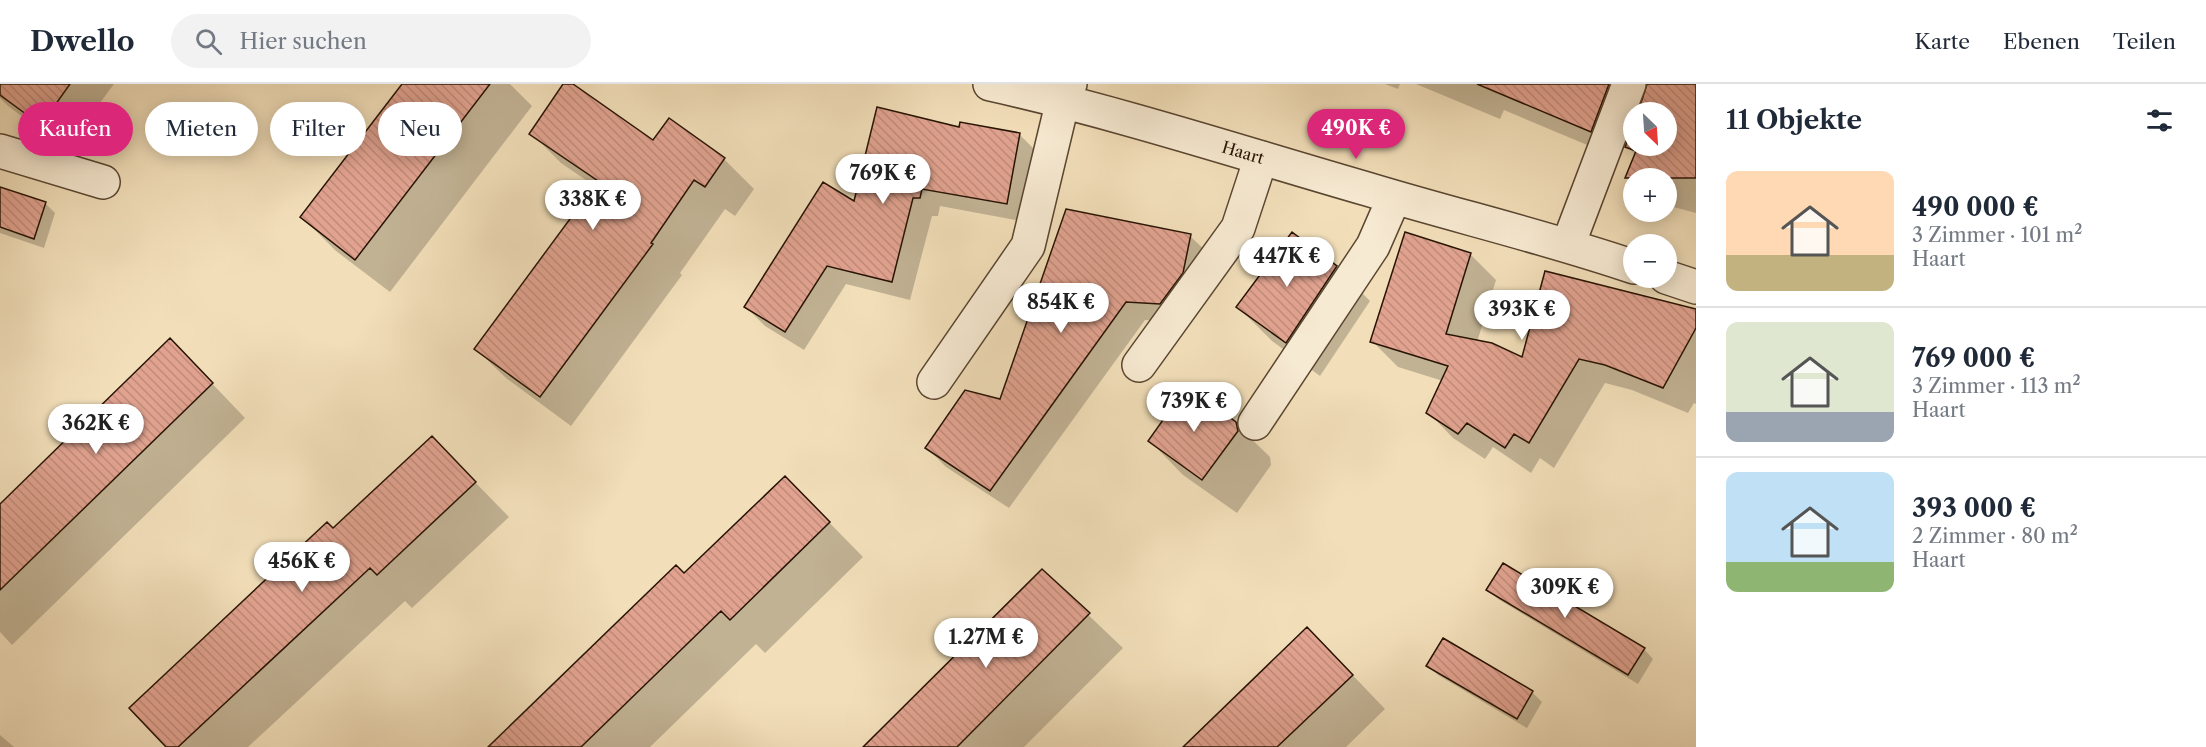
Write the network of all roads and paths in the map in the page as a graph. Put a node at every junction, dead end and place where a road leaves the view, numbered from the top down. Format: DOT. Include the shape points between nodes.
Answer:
graph roads {
  1 [pos="990,84"];
  2 [pos="1629,84"];
  3 [pos="1066,92"];
  4 [pos="0,151"];
  5 [pos="1261,158"];
  6 [pos="103,182"];
  7 [pos="1394,198"];
  8 [pos="1568,245"];
  9 [pos="1623,263"];
  10 [pos="1677,281"];
  11 [pos="1696,287"];
  12 [pos="1139,365"];
  13 [pos="934,382"];
  14 [pos="1255,423"];
  1 -- 3 [label="street, Haart"];
  2 -- 8 [label="street"];
  3 -- 5 [label="street, Haart"];
  3 -- 13 [label="street" via="1028,246"];
  4 -- 6 [label="street"];
  5 -- 7 [label="street, Haart"];
  5 -- 12 [label="street" via="1238,228"];
  7 -- 8 [label="street, Haart"];
  7 -- 14 [label="street" via="1373,246"];
  8 -- 9 [label="street, Haart"];
  10 -- 11 [label="street"];
}
